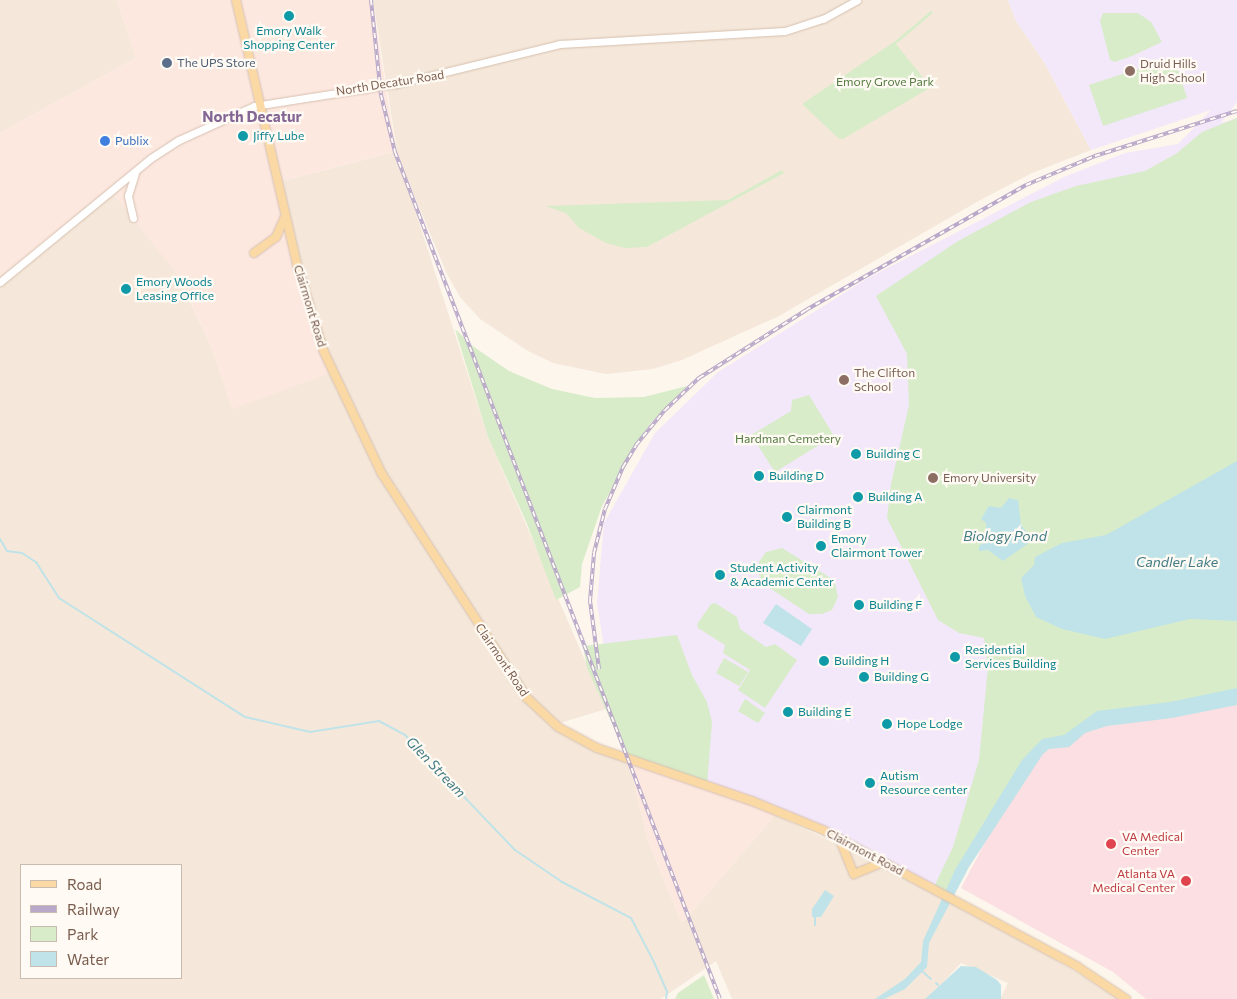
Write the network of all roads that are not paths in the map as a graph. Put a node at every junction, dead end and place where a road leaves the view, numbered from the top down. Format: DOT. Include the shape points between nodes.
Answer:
graph roads {
  1 [pos="236,0"];
  2 [pos="857,0"];
  3 [pos="261,104"];
  4 [pos="137,170"];
  5 [pos="286,215"];
  6 [pos="133,218"];
  7 [pos="254,253"];
  8 [pos="0,282"];
  9 [pos="839,838"];
  10 [pos="883,862"];
  11 [pos="1126,999"];
  1 -- 3 [label="main road, Clairmont Road"];
  2 -- 3 [label="main road, North Decatur Road, bridge" via="823,19 786,31 755,36 560,44 396,84"];
  3 -- 4 [label="main road, North Decatur Road" via="179,140"];
  3 -- 5 [label="main road, Clairmont Road"];
  4 -- 6 [label="main road" via="128,196"];
  4 -- 8 [label="main road, North Decatur Road"];
  5 -- 7 [label="main road" via="276,237"];
  5 -- 9 [label="main road, Clairmont Road" via="324,352 368,448 424,542 527,698 558,727 597,748 752,801"];
  9 -- 10 [label="main road, Clairmont Road"];
  9 -- 10 [label="main road" via="848,853 854,874"];
  10 -- 11 [label="main road, Clairmont Road" via="1078,966"];
}
